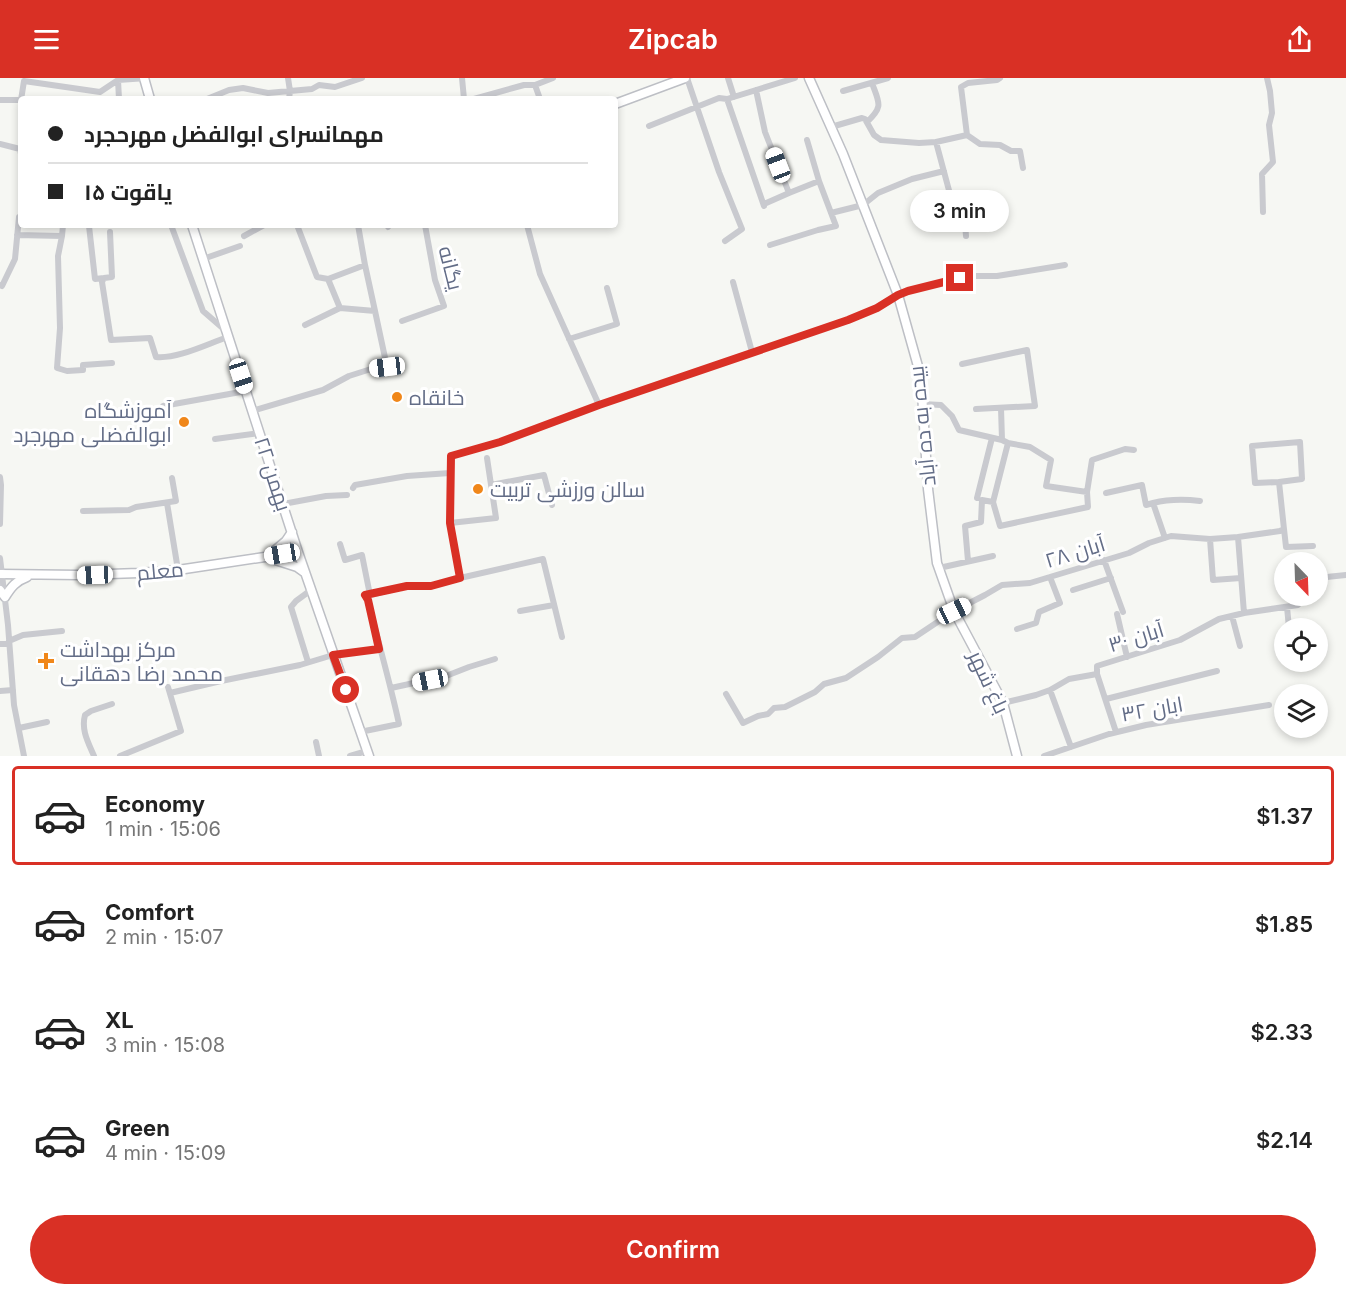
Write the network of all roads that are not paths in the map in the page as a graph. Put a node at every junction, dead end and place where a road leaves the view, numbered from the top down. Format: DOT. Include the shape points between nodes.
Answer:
graph roads {
  1 [pos="145,78"];
  2 [pos="288,78"];
  3 [pos="362,78"];
  4 [pos="462,78"];
  5 [pos="552,78"];
  6 [pos="686,78"];
  7 [pos="728,78"];
  8 [pos="795,78"];
  9 [pos="809,78"];
  10 [pos="888,78"];
  11 [pos="1000,78"];
  12 [pos="1267,78"];
  13 [pos="118,80"];
  14 [pos="318,82"];
  15 [pos="872,83"];
  16 [pos="535,85"];
  17 [pos="756,90"];
  18 [pos="501,92"];
  19 [pos="843,92"];
  20 [pos="290,95"];
  21 [pos="22,96"];
  22 [pos="119,96"];
  23 [pos="149,96"];
  24 [pos="214,96"];
  25 [pos="464,96"];
  26 [pos="486,96"];
  27 [pos="502,96"];
  28 [pos="539,96"];
  29 [pos="731,98"];
  30 [pos="0,100"];
  31 [pos="18,100"];
  32 [pos="618,103"];
  33 [pos="697,106"];
  34 [pos="867,122"];
  35 [pos="649,126"];
  36 [pos="831,127"];
  37 [pos="967,135"];
  38 [pos="807,140"];
  39 [pos="936,142"];
  40 [pos="0,144"];
  41 [pos="18,148"];
  42 [pos="1023,168"];
  43 [pos="944,171"];
  44 [pos="819,181"];
  45 [pos="789,193"];
  46 [pos="862,205"];
  47 [pos="1263,212"];
  48 [pos="831,213"];
  49 [pos="18,226"];
  50 [pos="63,228"];
  51 [pos="89,228"];
  52 [pos="172,228"];
  53 [pos="194,228"];
  54 [pos="258,228"];
  55 [pos="298,228"];
  56 [pos="359,228"];
  57 [pos="426,228"];
  58 [pos="528,228"];
  59 [pos="110,232"];
  60 [pos="17,235"];
  61 [pos="62,236"];
  62 [pos="243,236"];
  63 [pos="966,236"];
  64 [pos="725,241"];
  65 [pos="770,245"];
  66 [pos="240,246"];
  67 [pos="203,259"];
  68 [pos="365,265"];
  69 [pos="1065,265"];
  70 [pos="104,278"];
  71 [pos="328,279"];
  72 [pos="733,282"];
  73 [pos="0,285"];
  74 [pos="607,288"];
  75 [pos="898,295"];
  76 [pos="340,308"];
  77 [pos="375,311"];
  78 [pos="402,321"];
  79 [pos="305,326"];
  80 [pos="227,335"];
  81 [pos="569,339"];
  82 [pos="752,352"];
  83 [pos="111,363"];
  84 [pos="962,364"];
  85 [pos="246,391"];
  86 [pos="922,404"];
  87 [pos="599,405"];
  88 [pos="163,406"];
  89 [pos="1001,408"];
  90 [pos="976,409"];
  91 [pos="252,411"];
  92 [pos="260,433"];
  93 [pos="992,438"];
  94 [pos="215,439"];
  95 [pos="1005,441"];
  96 [pos="1134,450"];
  97 [pos="487,458"];
  98 [pos="450,473"];
  99 [pos="0,477"];
  100 [pos="172,478"];
  101 [pos="1279,482"];
  102 [pos="491,485"];
  103 [pos="353,488"];
  104 [pos="1087,492"];
  105 [pos="1106,493"];
  106 [pos="347,495"];
  107 [pos="977,498"];
  108 [pos="1200,501"];
  109 [pos="993,502"];
  110 [pos="167,503"];
  111 [pos="1153,503"];
  112 [pos="283,504"];
  113 [pos="552,505"];
  114 [pos="83,511"];
  115 [pos="450,523"];
  116 [pos="0,524"];
  117 [pos="1284,529"];
  118 [pos="292,532"];
  119 [pos="1238,537"];
  120 [pos="1164,538"];
  121 [pos="1210,539"];
  122 [pos="340,544"];
  123 [pos="1313,546"];
  124 [pos="299,555"];
  125 [pos="993,556"];
  126 [pos="0,558"];
  127 [pos="269,558"];
  128 [pos="1104,560"];
  129 [pos="968,561"];
  130 [pos="939,568"];
  131 [pos="178,570"];
  132 [pos="305,572"];
  133 [pos="1,574"];
  134 [pos="33,574"];
  135 [pos="1346,575"];
  136 [pos="1050,577"];
  137 [pos="1328,577"];
  138 [pos="460,578"];
  139 [pos="1112,578"];
  140 [pos="1241,578"];
  141 [pos="311,590"];
  142 [pos="1073,590"];
  143 [pos="2,593"];
  144 [pos="370,595"];
  145 [pos="554,605"];
  146 [pos="1292,606"];
  147 [pos="1287,607"];
  148 [pos="520,611"];
  149 [pos="954,611"];
  150 [pos="1244,612"];
  151 [pos="1232,616"];
  152 [pos="1288,618"];
  153 [pos="0,624"];
  154 [pos="8,625"];
  155 [pos="1017,629"];
  156 [pos="62,631"];
  157 [pos="562,637"];
  158 [pos="9,643"];
  159 [pos="0,644"];
  160 [pos="1240,646"];
  161 [pos="379,649"];
  162 [pos="333,655"];
  163 [pos="1127,657"];
  164 [pos="495,659"];
  165 [pos="308,662"];
  166 [pos="1217,671"];
  167 [pos="1097,674"];
  168 [pos="391,688"];
  169 [pos="13,690"];
  170 [pos="1050,690"];
  171 [pos="0,691"];
  172 [pos="726,694"];
  173 [pos="1106,699"];
  174 [pos="1003,702"];
  175 [pos="112,704"];
  176 [pos="1269,705"];
  177 [pos="47,722"];
  178 [pos="19,728"];
  179 [pos="360,732"];
  180 [pos="1116,732"];
  181 [pos="316,742"];
  182 [pos="1071,747"];
  183 [pos="368,754"];
  184 [pos="24,756"];
  185 [pos="94,756"];
  186 [pos="120,756"];
  187 [pos="319,756"];
  188 [pos="350,756"];
  189 [pos="1017,756"];
  190 [pos="1044,756"];
  1 -- 13 [label="street"];
  1 -- 23 [label="main road"];
  2 -- 20 [label="street"];
  3 -- 14 [label="street" via="335,87"];
  4 -- 25 [label="street"];
  5 -- 16 [label="street"];
  6 -- 32 [label="main road"];
  6 -- 33 [label="street"];
  7 -- 29 [label="street"];
  8 -- 17 [label="street"];
  9 -- 36 [label="main road, بیده به ده آباد"];
  10 -- 15 [label="street"];
  11 -- 37 [label="street" via="960,87"];
  12 -- 47 [label="street" via="1273,162 1263,174"];
  13 -- 21 [label="street" via="100,92 24,81"];
  13 -- 22 [label="street"];
  14 -- 20 [label="street" via="312,89"];
  15 -- 19 [label="street"];
  15 -- 34 [label="street" via="879,104"];
  16 -- 18 [label="street"];
  16 -- 28 [label="street"];
  17 -- 29 [label="street"];
  17 -- 45 [label="street" via="765,132"];
  18 -- 26 [label="street"];
  18 -- 27 [label="street"];
  20 -- 24 [label="street" via="243,88"];
  29 -- 33 [label="street"];
  29 -- 45 [label="street" via="764,205"];
  30 -- 31 [label="street"];
  33 -- 35 [label="street"];
  33 -- 64 [label="street" via="742,229"];
  34 -- 36 [label="street" via="858,118"];
  34 -- 39 [label="street" via="881,140"];
  36 -- 46 [label="main road, بیده به ده آباد"];
  37 -- 39 [label="street"];
  37 -- 42 [label="street" via="980,144 1020,151"];
  38 -- 44 [label="street"];
  39 -- 43 [label="street"];
  40 -- 41 [label="street"];
  43 -- 46 [label="street" via="878,193"];
  43 -- 63 [label="street" via="954,209 964,211"];
  44 -- 45 [label="street"];
  44 -- 48 [label="street"];
  46 -- 48 [label="street"];
  46 -- 75 [label="main road, بیده به ده آباد"];
  48 -- 65 [label="street" via="836,226"];
  49 -- 60 [label="street"];
  50 -- 61 [label="street"];
  51 -- 70 [label="street" via="95,279"];
  52 -- 80 [label="street" via="203,311"];
  53 -- 67 [label="main road, ۲۲ بهمن"];
  54 -- 62 [label="street"];
  55 -- 71 [label="street" via="317,277"];
  56 -- 68 [label="street"];
  57 -- 78 [label="street, یگانه" via="444,306"];
  58 -- 81 [label="street" via="540,274"];
  59 -- 70 [label="street" via="112,277"];
  60 -- 61 [label="street"];
  60 -- 73 [label="street" via="15,259"];
  61 -- 83 [label="street" via="58,256 57,368 83,370 83,364"];
  66 -- 67 [label="street"];
  67 -- 80 [label="main road, ۲۲ بهمن"];
  68 -- 71 [label="street"];
  68 -- 77 [label="street"];
  69 -- 75 [label="street" via="960,278"];
  70 -- 80 [label="street" via="111,340 150,338 156,357 164,358"];
  71 -- 76 [label="street"];
  72 -- 82 [label="street"];
  74 -- 81 [label="street" via="617,324"];
  75 -- 82 [label="street" via="848,320"];
  75 -- 86 [label="main road, بیده به ده آباد" via="921,377"];
  76 -- 77 [label="street"];
  76 -- 79 [label="street"];
  77 -- 91 [label="street" via="387,367 349,376 323,390"];
  80 -- 85 [label="main road, ۲۲ بهمن"];
  81 -- 87 [label="street"];
  82 -- 87 [label="street"];
  84 -- 89 [label="street" via="1027,350 1035,406"];
  85 -- 88 [label="street"];
  85 -- 91 [label="main road, ۲۲ بهمن"];
  86 -- 93 [label="street" via="941,405 959,430"];
  86 -- 130 [label="main road, بیده به ده آباد"];
  87 -- 98 [label="street" via="451,456"];
  89 -- 90 [label="street"];
  89 -- 95 [label="street"];
  91 -- 92 [label="main road, ۲۲ بهمن"];
  92 -- 94 [label="street"];
  92 -- 112 [label="main road, ۲۲ بهمن"];
  93 -- 95 [label="street"];
  93 -- 107 [label="street"];
  95 -- 104 [label="street" via="1030,447 1052,460 1046,486"];
  95 -- 109 [label="street"];
  96 -- 104 [label="street" via="1092,459"];
  97 -- 102 [label="street"];
  98 -- 103 [label="street" via="392,478"];
  98 -- 115 [label="street"];
  99 -- 116 [label="street"];
  100 -- 110 [label="street" via="176,501"];
  101 -- 101 [label="street" via="1255,483 1252,446 1300,442 1302,479"];
  101 -- 117 [label="street"];
  102 -- 113 [label="street" via="544,475"];
  102 -- 115 [label="street" via="496,518"];
  104 -- 109 [label="street" via="1088,507 1000,526"];
  105 -- 111 [label="street" via="1142,485 1146,505"];
  106 -- 112 [label="street"];
  108 -- 111 [label="street"];
  109 -- 129 [label="street" via="982,500 981,522 965,526"];
  110 -- 114 [label="street" via="129,510"];
  110 -- 131 [label="street"];
  111 -- 120 [label="street"];
  112 -- 118 [label="main road, ۲۲ بهمن"];
  115 -- 138 [label="street"];
  117 -- 119 [label="street, آبان ۲۸"];
  117 -- 123 [label="street" via="1286,547"];
  118 -- 124 [label="main road, ۲۲ بهمن"];
  118 -- 127 [label="main road"];
  119 -- 121 [label="street, آبان ۲۸"];
  119 -- 140 [label="street"];
  120 -- 121 [label="street, آبان ۲۸"];
  120 -- 128 [label="street, آبان ۲۸"];
  121 -- 140 [label="street" via="1213,580"];
  122 -- 144 [label="street" via="345,560 362,555"];
  124 -- 127 [label="main road, معلم"];
  124 -- 132 [label="main road, ۲۲ بهمن"];
  125 -- 129 [label="street"];
  126 -- 133 [label="street"];
  127 -- 131 [label="main road, معلم"];
  127 -- 132 [label="main road"];
  128 -- 136 [label="street, آبان ۲۸"];
  128 -- 139 [label="street"];
  129 -- 130 [label="street"];
  130 -- 149 [label="main road, بیده به ده آباد"];
  131 -- 134 [label="main road, معلم"];
  132 -- 141 [label="main road, ۲۲ بهمن"];
  133 -- 134 [label="main road, معلم"];
  133 -- 143 [label="street"];
  134 -- 143 [label="main road"];
  135 -- 137 [label="street"];
  136 -- 149 [label="street, آبان ۲۸" via="1002,585"];
  136 -- 155 [label="street" via="1060,603 1039,612 1036,623"];
  138 -- 144 [label="street"];
  138 -- 145 [label="street" via="543,559"];
  139 -- 142 [label="street"];
  139 -- 163 [label="street"];
  140 -- 150 [label="street"];
  141 -- 162 [label="main road, ۲۲ بهمن"];
  141 -- 165 [label="street" via="291,607"];
  143 -- 154 [label="street"];
  144 -- 161 [label="street" via="365,595"];
  145 -- 148 [label="street"];
  145 -- 157 [label="street"];
  146 -- 147 [label="street"];
  147 -- 150 [label="street, آبان ۳۰"];
  147 -- 152 [label="street"];
  149 -- 172 [label="street, آبان ۲۸" via="915,636 902,638 846,678 824,684 768,714 743,723"];
  149 -- 174 [label="main road, باغ شهر"];
  150 -- 151 [label="street, آبان ۳۰"];
  151 -- 160 [label="street"];
  151 -- 163 [label="street, آبان ۳۰" via="1180,640"];
  153 -- 154 [label="street"];
  154 -- 158 [label="street"];
  156 -- 158 [label="street" via="23,635"];
  158 -- 159 [label="street"];
  158 -- 169 [label="street"];
  161 -- 162 [label="street"];
  161 -- 168 [label="street"];
  162 -- 165 [label="street"];
  162 -- 179 [label="main road, ۲۲ بهمن"];
  163 -- 167 [label="street, آبان ۳۰" via="1097,666"];
  164 -- 168 [label="street" via="446,676"];
  165 -- 186 [label="street" via="169,690 181,731"];
  166 -- 173 [label="street"];
  167 -- 170 [label="street, آبان ۳۰" via="1069,679"];
  167 -- 173 [label="street"];
  168 -- 179 [label="street" via="399,724"];
  169 -- 171 [label="street"];
  169 -- 178 [label="street"];
  170 -- 174 [label="street, آبان ۳۰"];
  170 -- 182 [label="street"];
  173 -- 180 [label="street"];
  174 -- 189 [label="main road, باغ شهر"];
  175 -- 185 [label="street" via="85,715 86,737"];
  176 -- 180 [label="street, ابان ۳۲"];
  177 -- 178 [label="street"];
  178 -- 184 [label="street"];
  179 -- 183 [label="main road, ۲۲ بهمن"];
  180 -- 182 [label="street, ابان ۳۲"];
  181 -- 187 [label="street"];
  182 -- 190 [label="street, ابان ۳۲"];
  183 -- 188 [label="street"];
}
